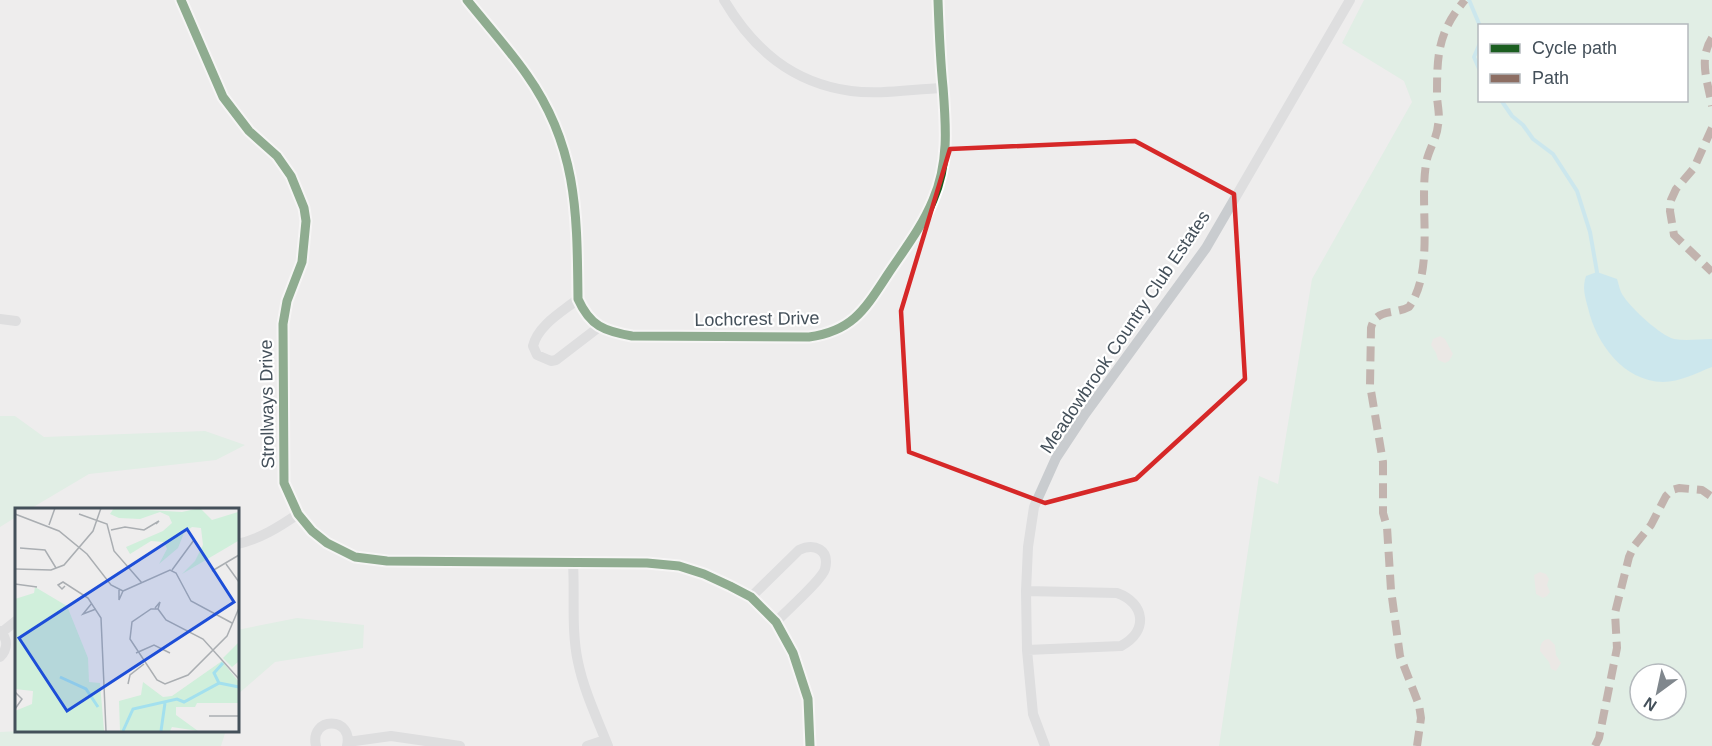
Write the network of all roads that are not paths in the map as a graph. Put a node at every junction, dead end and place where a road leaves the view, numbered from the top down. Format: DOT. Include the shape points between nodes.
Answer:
graph roads {
  1 [pos="180,0"];
  2 [pos="466,0"];
  3 [pos="724,0"];
  4 [pos="938,0"];
  5 [pos="1350,0"];
  6 [pos="943,88"];
  7 [pos="578,299"];
  8 [pos="0,319"];
  9 [pos="16,321"];
  10 [pos="598,327"];
  11 [pos="298,514"];
  12 [pos="238,544"];
  13 [pos="573,563"];
  14 [pos="1026,591"];
  15 [pos="751,597"];
  16 [pos="15,622"];
  17 [pos="776,622"];
  18 [pos="1,631"];
  19 [pos="1027,650"];
  20 [pos="0,657"];
  21 [pos="607,743"];
  22 [pos="347,744"];
  23 [pos="316,746"];
  24 [pos="460,746"];
  25 [pos="587,746"];
  26 [pos="810,746"];
  27 [pos="1045,746"];
  1 -- 11 [label="street, Strollways Drive" via="223,98 249,131 277,156 291,176 304,208 302,262 286,302 282,345 284,483"];
  2 -- 7 [label="street" via="527,75 565,150 574,192"];
  3 -- 6 [label="street" via="757,46 797,74 824,85 871,92"];
  4 -- 6 [label="street, Lochcrest Drive"];
  5 -- 14 [label="street, Meadowbrook Country Club Estates" via="1206,248 1056,458 1034,507"];
  6 -- 10 [label="street, Lochcrest Drive" via="945,152 934,199 924,221 868,304 841,329 809,337 632,336"];
  7 -- 10 [label="street"];
  7 -- 10 [label="street" via="536,336 533,346 537,355 550,362 556,360"];
  8 -- 9 [label="street"];
  11 -- 12 [label="street" via="276,530"];
  11 -- 13 [label="street, Strollways Drive" via="327,543 356,556 387,561"];
  13 -- 15 [label="street, Strollways Drive" via="679,566"];
  13 -- 21 [label="street" via="578,662"];
  14 -- 19 [label="street, Meadowbrook Country Club Estates"];
  14 -- 19 [label="street" via="1117,593 1134,603 1140,621 1136,634 1121,646"];
  15 -- 17 [label="street, Strollways Drive"];
  15 -- 17 [label="street" via="799,550 813,546 821,551 825,563 822,574"];
  16 -- 18 [label="street"];
  17 -- 26 [label="street, Strollways Drive" via="793,653 808,699"];
  18 -- 20 [label="street" via="6,648"];
  19 -- 27 [label="street, Meadowbrook Country Club Estates" via="1033,714"];
  21 -- 25 [label="street"];
  22 -- 23 [label="street" via="343,727 327,723 315,734"];
  22 -- 24 [label="street" via="391,736"];
}
